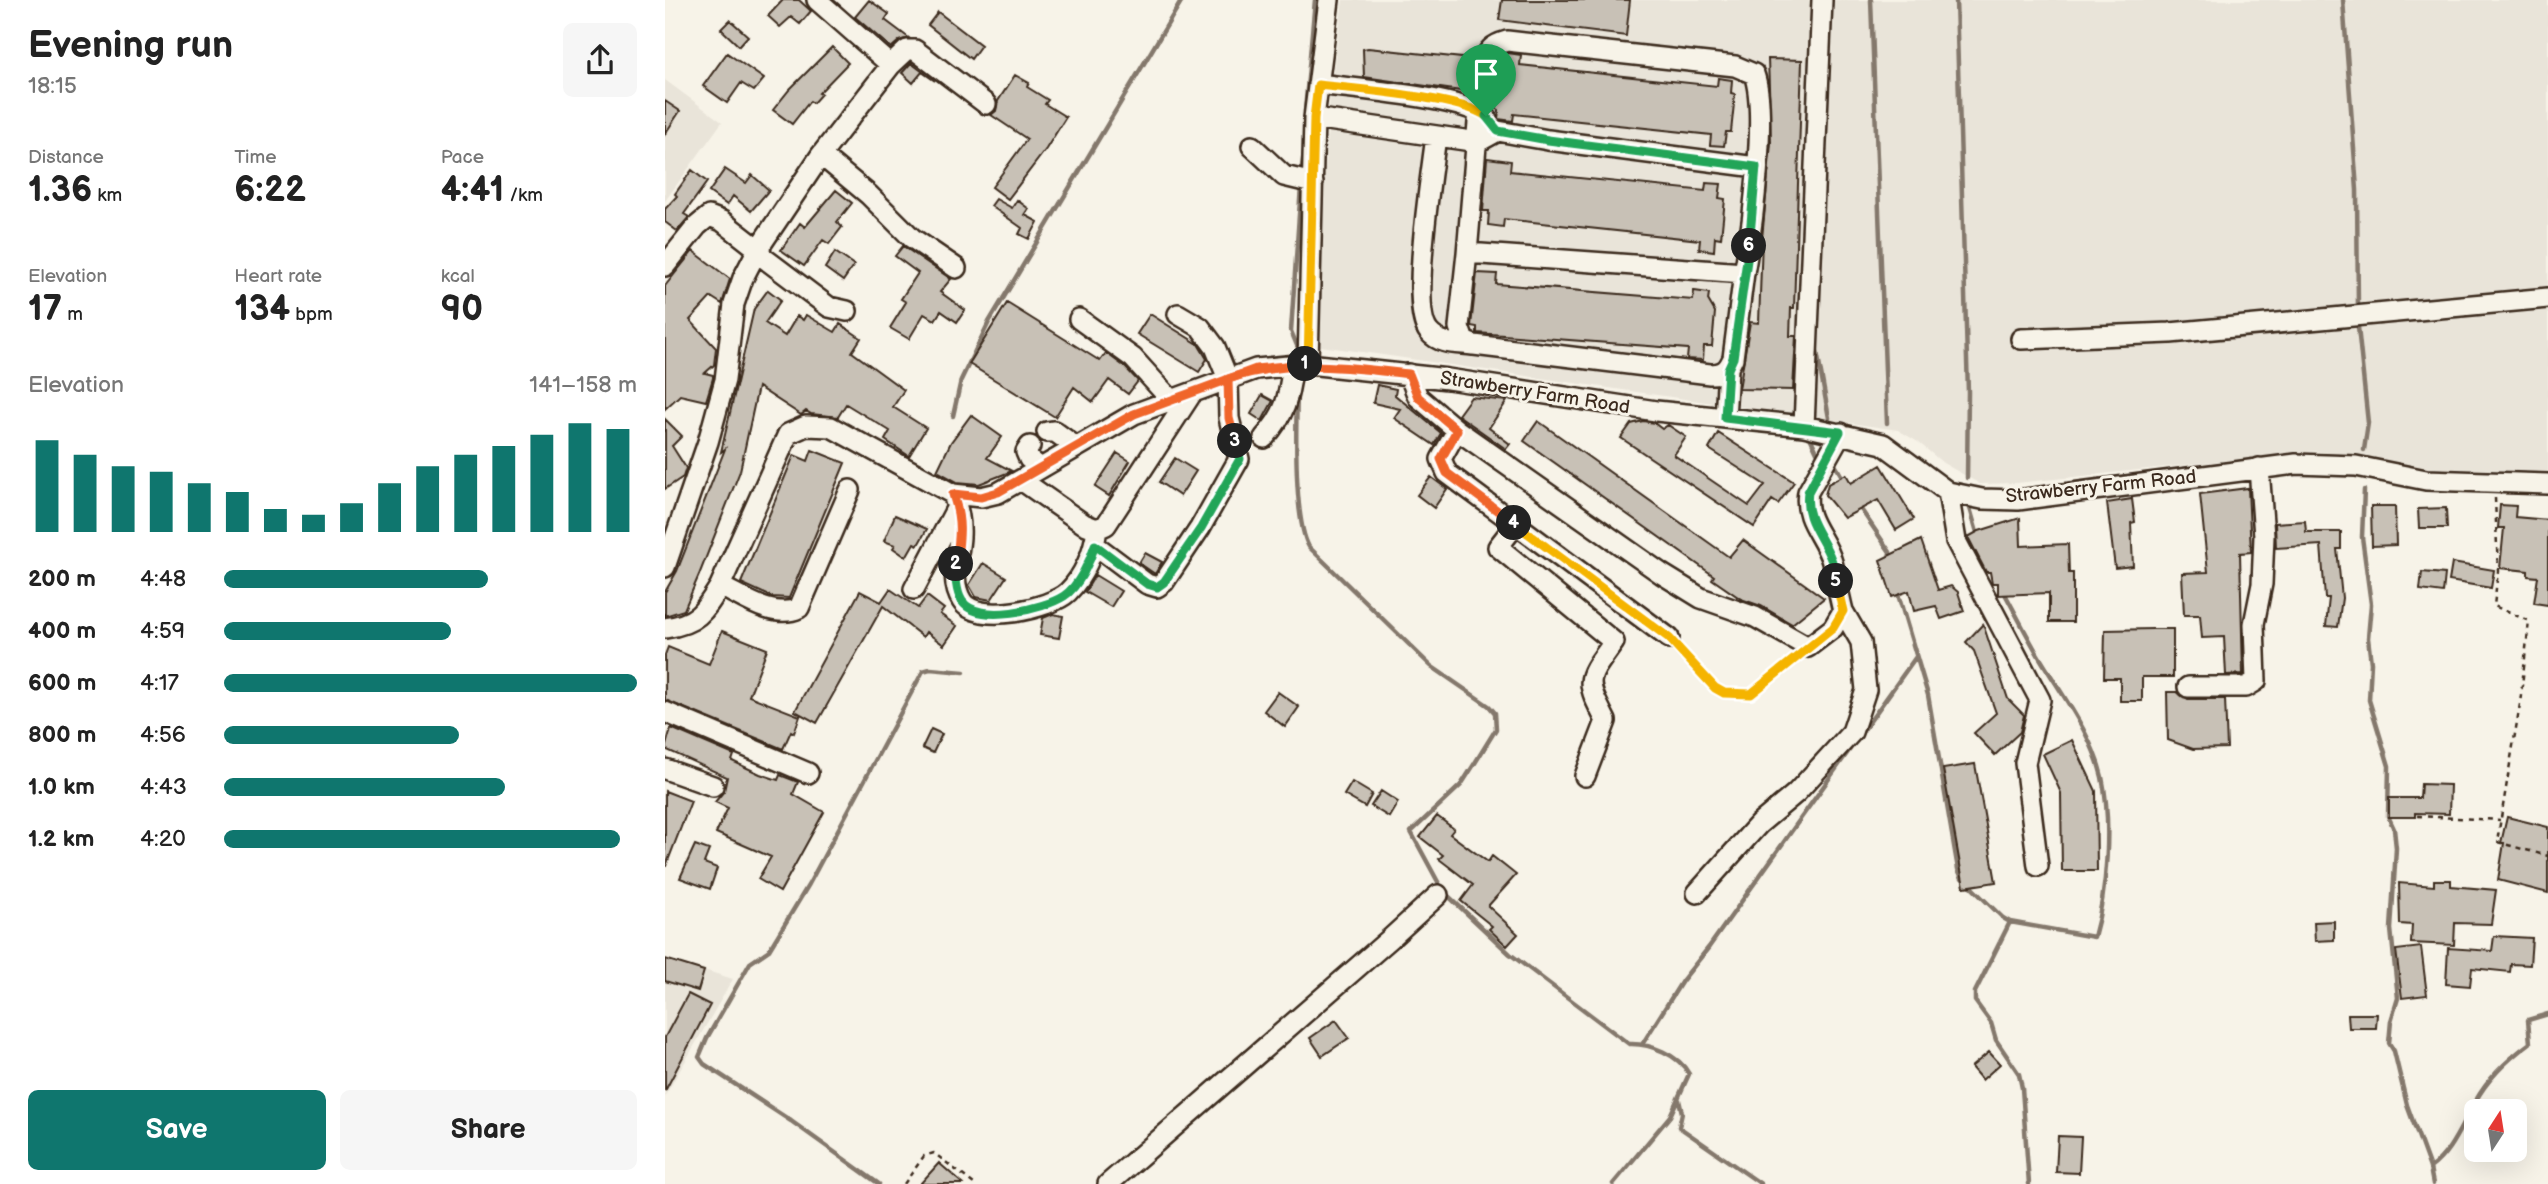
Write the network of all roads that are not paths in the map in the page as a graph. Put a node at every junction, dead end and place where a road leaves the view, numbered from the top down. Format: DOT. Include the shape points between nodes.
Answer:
graph roads {
  1 [pos="817,0"];
  2 [pos="1329,0"];
  3 [pos="1822,0"];
  4 [pos="839,7"];
  5 [pos="891,65"];
  6 [pos="1318,85"];
  7 [pos="986,104"];
  8 [pos="1478,110"];
  9 [pos="1314,118"];
  10 [pos="1498,131"];
  11 [pos="1436,136"];
  12 [pos="1478,142"];
  13 [pos="1252,146"];
  14 [pos="821,155"];
  15 [pos="1756,167"];
  16 [pos="1305,181"];
  17 [pos="757,251"];
  18 [pos="1467,253"];
  19 [pos="665,267"];
  20 [pos="956,268"];
  21 [pos="1744,273"];
  22 [pos="2548,298"];
  23 [pos="847,311"];
  24 [pos="1178,314"];
  25 [pos="1079,319"];
  26 [pos="2021,339"];
  27 [pos="1473,345"];
  28 [pos="1301,365"];
  29 [pos="1728,369"];
  30 [pos="1409,374"];
  31 [pos="1228,379"];
  32 [pos="1192,393"];
  33 [pos="1172,401"];
  34 [pos="1725,418"];
  35 [pos="1804,426"];
  36 [pos="1457,430"];
  37 [pos="1047,432"];
  38 [pos="1840,432"];
  39 [pos="1264,438"];
  40 [pos="1031,446"];
  41 [pos="1076,447"];
  42 [pos="1041,468"];
  43 [pos="2259,468"];
  44 [pos="1021,480"];
  45 [pos="2548,484"];
  46 [pos="850,490"];
  47 [pos="1948,492"];
  48 [pos="955,501"];
  49 [pos="1516,524"];
  50 [pos="1096,537"];
  51 [pos="667,556"];
  52 [pos="720,586"];
  53 [pos="914,589"];
  54 [pos="1843,611"];
  55 [pos="665,628"];
  56 [pos="1669,638"];
  57 [pos="2188,687"];
  58 [pos="665,712"];
  59 [pos="665,769"];
  60 [pos="809,773"];
  61 [pos="1585,776"];
  62 [pos="713,786"];
  63 [pos="2038,866"];
  64 [pos="1697,893"];
  65 [pos="1438,895"];
  66 [pos="1108,1184"];
  1 -- 4 [label="street"];
  2 -- 6 [label="street"];
  3 -- 35 [label="street"];
  4 -- 5 [label="street"];
  5 -- 7 [label="street" via="907,50 915,50"];
  5 -- 14 [label="street"];
  6 -- 8 [label="street"];
  6 -- 9 [label="street"];
  8 -- 10 [label="street"];
  8 -- 12 [label="street"];
  8 -- 15 [label="street" via="1487,50 1507,41 1735,66 1754,74 1759,89"];
  9 -- 11 [label="street"];
  9 -- 16 [label="street"];
  10 -- 12 [label="street"];
  10 -- 15 [label="street"];
  11 -- 12 [label="street"];
  11 -- 27 [label="street" via="1420,312 1427,331 1441,342"];
  12 -- 18 [label="street"];
  13 -- 16 [label="street" via="1285,176"];
  14 -- 17 [label="street"];
  14 -- 20 [label="street" via="912,238"];
  15 -- 21 [label="street"];
  16 -- 28 [label="street"];
  17 -- 19 [label="street" via="722,221 709,216"];
  17 -- 23 [label="street" via="829,306"];
  17 -- 51 [label="street" via="734,304 725,380"];
  18 -- 21 [label="street"];
  18 -- 27 [label="street" via="1459,327 1464,341"];
  21 -- 29 [label="street"];
  22 -- 26 [label="street" via="2170,332"];
  24 -- 31 [label="street" via="1200,327 1215,347"];
  25 -- 33 [label="street" via="1133,358"];
  27 -- 29 [label="street" via="1710,374"];
  28 -- 30 [label="street, Strawberry Farm Road"];
  28 -- 31 [label="street, Strawberry Farm Road" via="1256,369"];
  28 -- 39 [label="street" via="1281,419"];
  29 -- 34 [label="street"];
  30 -- 34 [label="street, Strawberry Farm Road" via="1569,400"];
  30 -- 36 [label="street" via="1418,397"];
  31 -- 32 [label="street, Strawberry Farm Road"];
  31 -- 50 [label="street" via="1229,418 1240,459 1164,582 1157,587 1147,584"];
  32 -- 33 [label="street, Strawberry Farm Road"];
  32 -- 50 [label="street"];
  33 -- 41 [label="street, Strawberry Farm Road" via="1134,414"];
  34 -- 35 [label="street, Strawberry Farm Road"];
  35 -- 38 [label="street, Strawberry Farm Road"];
  36 -- 49 [label="street" via="1442,453 1447,473"];
  36 -- 54 [label="street" via="1701,598 1755,617 1808,647 1833,628"];
  37 -- 41 [label="street" via="1054,430"];
  38 -- 47 [label="street, Strawberry Farm Road" via="1883,444"];
  38 -- 54 [label="street" via="1808,492 1807,512 1832,560"];
  40 -- 42 [label="street" via="1026,452 1029,459"];
  41 -- 42 [label="street, Strawberry Farm Road"];
  42 -- 44 [label="street, Strawberry Farm Road"];
  43 -- 45 [label="street, Strawberry Farm Road" via="2325,463 2426,480"];
  43 -- 47 [label="street, Strawberry Farm Road" via="2018,500"];
  43 -- 57 [label="street" via="2264,536 2254,624 2256,681 2246,687"];
  44 -- 48 [label="street, Strawberry Farm Road" via="998,492"];
  44 -- 50 [label="street"];
  46 -- 52 [label="street" via="799,607 788,613 775,612"];
  47 -- 63 [label="street" via="1955,541 2040,700 2025,763"];
  48 -- 50 [label="street" via="960,516 955,577 962,601 974,611 1030,610 1065,595 1074,586"];
  48 -- 52 [label="street, Strawberry Farm Road" via="848,435 831,427 806,426 788,434"];
  48 -- 53 [label="street"];
  49 -- 56 [label="street"];
  49 -- 61 [label="street" via="1498,547 1613,642 1590,676 1591,691 1606,721"];
  52 -- 55 [label="street, Strawberry Farm Road" via="696,618"];
  54 -- 64 [label="street" via="1861,642 1866,690 1852,732"];
  58 -- 60 [label="street"];
  59 -- 62 [label="street"];
  65 -- 66 [label="street"];
}
